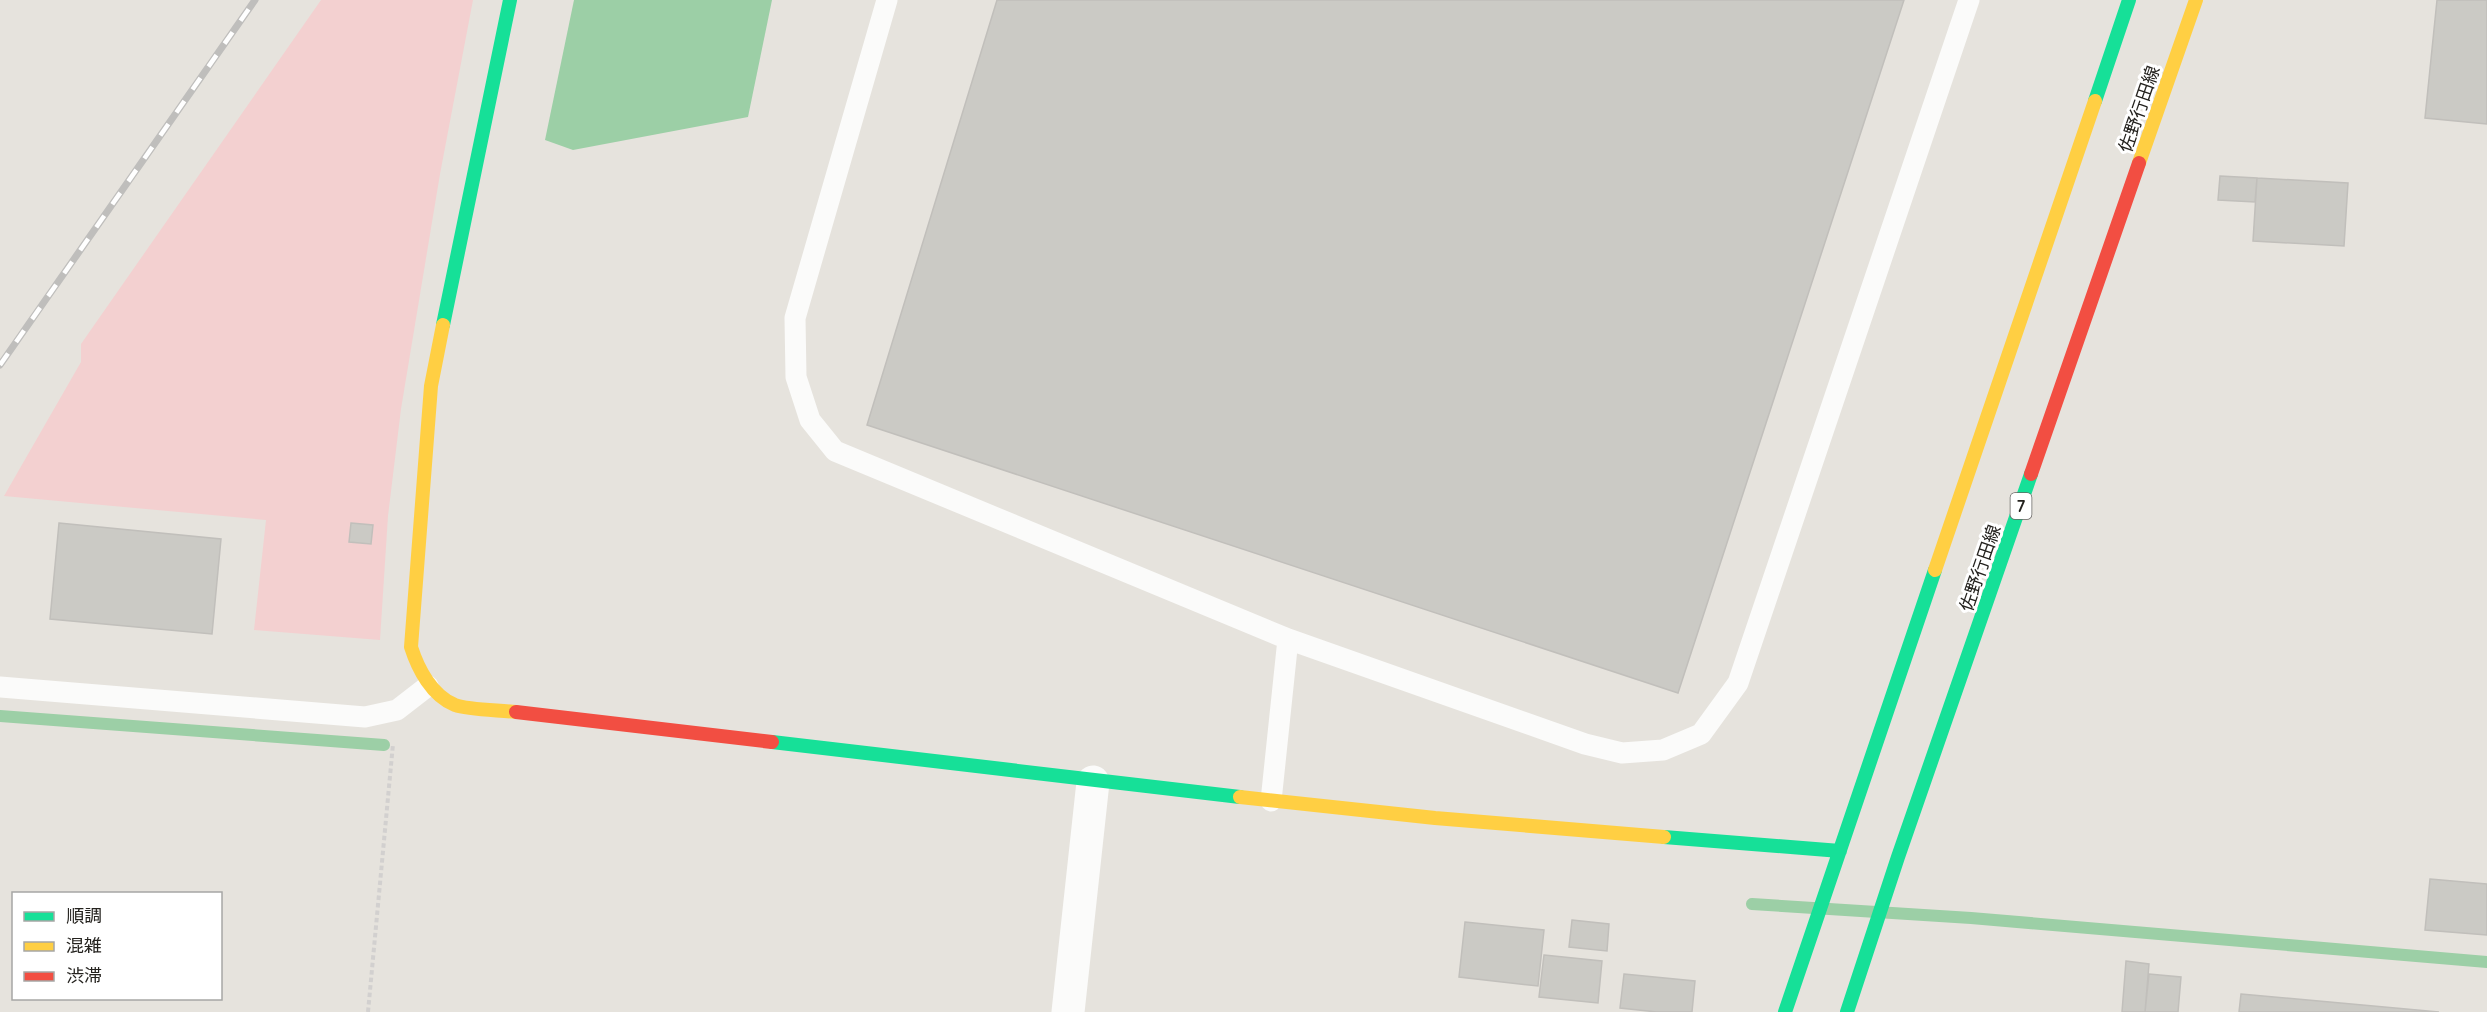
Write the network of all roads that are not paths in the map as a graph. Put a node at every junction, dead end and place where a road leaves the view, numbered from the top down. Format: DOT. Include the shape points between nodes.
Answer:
graph roads {
  1 [pos="510,0"];
  2 [pos="887,0"];
  3 [pos="1969,0"];
  4 [pos="2129,0"];
  5 [pos="2196,0"];
  6 [pos="1288,639"];
  7 [pos="429,686"];
  8 [pos="0,687"];
  9 [pos="1093,782"];
  10 [pos="1270,801"];
  11 [pos="1840,851"];
  12 [pos="1068,1012"];
  13 [pos="1785,1012"];
  14 [pos="1847,1012"];
  1 -- 7 [label="main road" via="431,386 411,647 417,671"];
  2 -- 6 [label="lane" via="795,318 796,377 810,420 835,451"];
  3 -- 6 [label="lane" via="1738,683 1701,734 1663,750 1622,753 1585,744"];
  4 -- 11 [label="main road"];
  5 -- 14 [label="main road, 佐野行田線 / 7"];
  6 -- 10 [label="lane"];
  7 -- 8 [label="lane" via="397,710 365,717"];
  7 -- 9 [label="main road" via="455,705"];
  9 -- 10 [label="main road"];
  9 -- 12 [label="street"];
  10 -- 11 [label="main road"];
  11 -- 13 [label="main road"];
}
